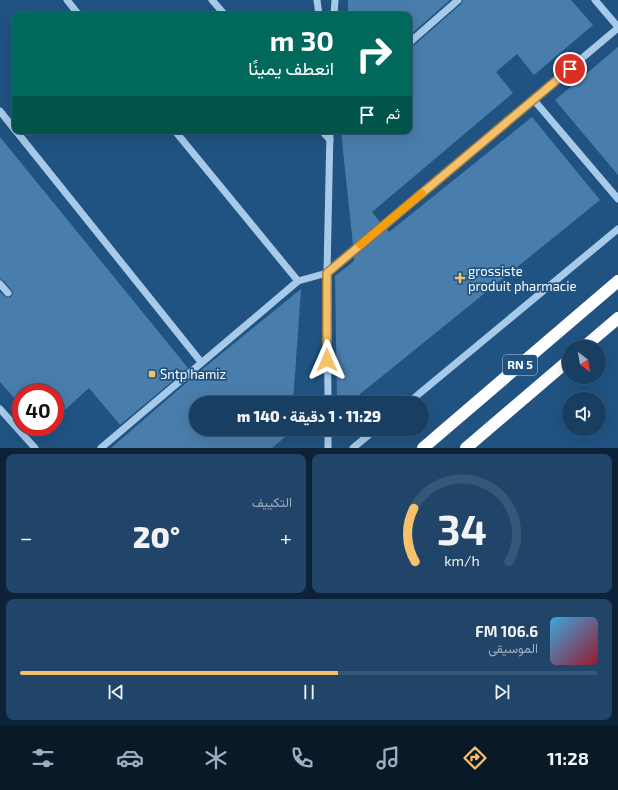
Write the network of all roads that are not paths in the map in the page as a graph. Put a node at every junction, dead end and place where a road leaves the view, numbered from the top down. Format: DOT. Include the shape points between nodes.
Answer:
graph roads {
  1 [pos="67,0"];
  2 [pos="212,0"];
  3 [pos="317,0"];
  4 [pos="335,0"];
  5 [pos="458,0"];
  6 [pos="594,0"];
  7 [pos="77,12"];
  8 [pos="222,12"];
  9 [pos="319,12"];
  10 [pos="334,12"];
  11 [pos="618,28"];
  12 [pos="412,40"];
  13 [pos="533,100"];
  14 [pos="0,111"];
  15 [pos="12,127"];
  16 [pos="17,134"];
  17 [pos="177,134"];
  18 [pos="325,134"];
  19 [pos="330,134"];
  20 [pos="330,140"];
  21 [pos="618,199"];
  22 [pos="618,229"];
  23 [pos="327,273"];
  24 [pos="298,281"];
  25 [pos="618,281"];
  26 [pos="0,284"];
  27 [pos="8,293"];
  28 [pos="618,318"];
  29 [pos="592,340"];
  30 [pos="201,362"];
  31 [pos="562,366"];
  32 [pos="328,396"];
  33 [pos="416,396"];
  34 [pos="0,408"];
  35 [pos="328,436"];
  36 [pos="368,436"];
  37 [pos="35,448"];
  38 [pos="101,448"];
  39 [pos="328,448"];
  40 [pos="353,448"];
  41 [pos="423,448"];
  42 [pos="466,448"];
  1 -- 7 [label="street"];
  2 -- 8 [label="street"];
  3 -- 9 [label="street"];
  4 -- 10 [label="street"];
  5 -- 12 [label="street"];
  6 -- 11 [label="street"];
  11 -- 13 [label="street"];
  13 -- 21 [label="street"];
  13 -- 23 [label="street"];
  14 -- 15 [label="street"];
  16 -- 30 [label="street"];
  17 -- 24 [label="street"];
  18 -- 20 [label="street"];
  19 -- 20 [label="street"];
  20 -- 23 [label="street"];
  22 -- 33 [label="street"];
  23 -- 24 [label="street"];
  23 -- 32 [label="street"];
  24 -- 30 [label="street"];
  25 -- 41 [label="highway, RN 5"];
  26 -- 27 [label="street"];
  28 -- 29 [label="highway"];
  30 -- 38 [label="street"];
  31 -- 42 [label="highway, RN 5"];
  34 -- 37 [label="street"];
  35 -- 39 [label="street"];
  36 -- 40 [label="street"];
}
